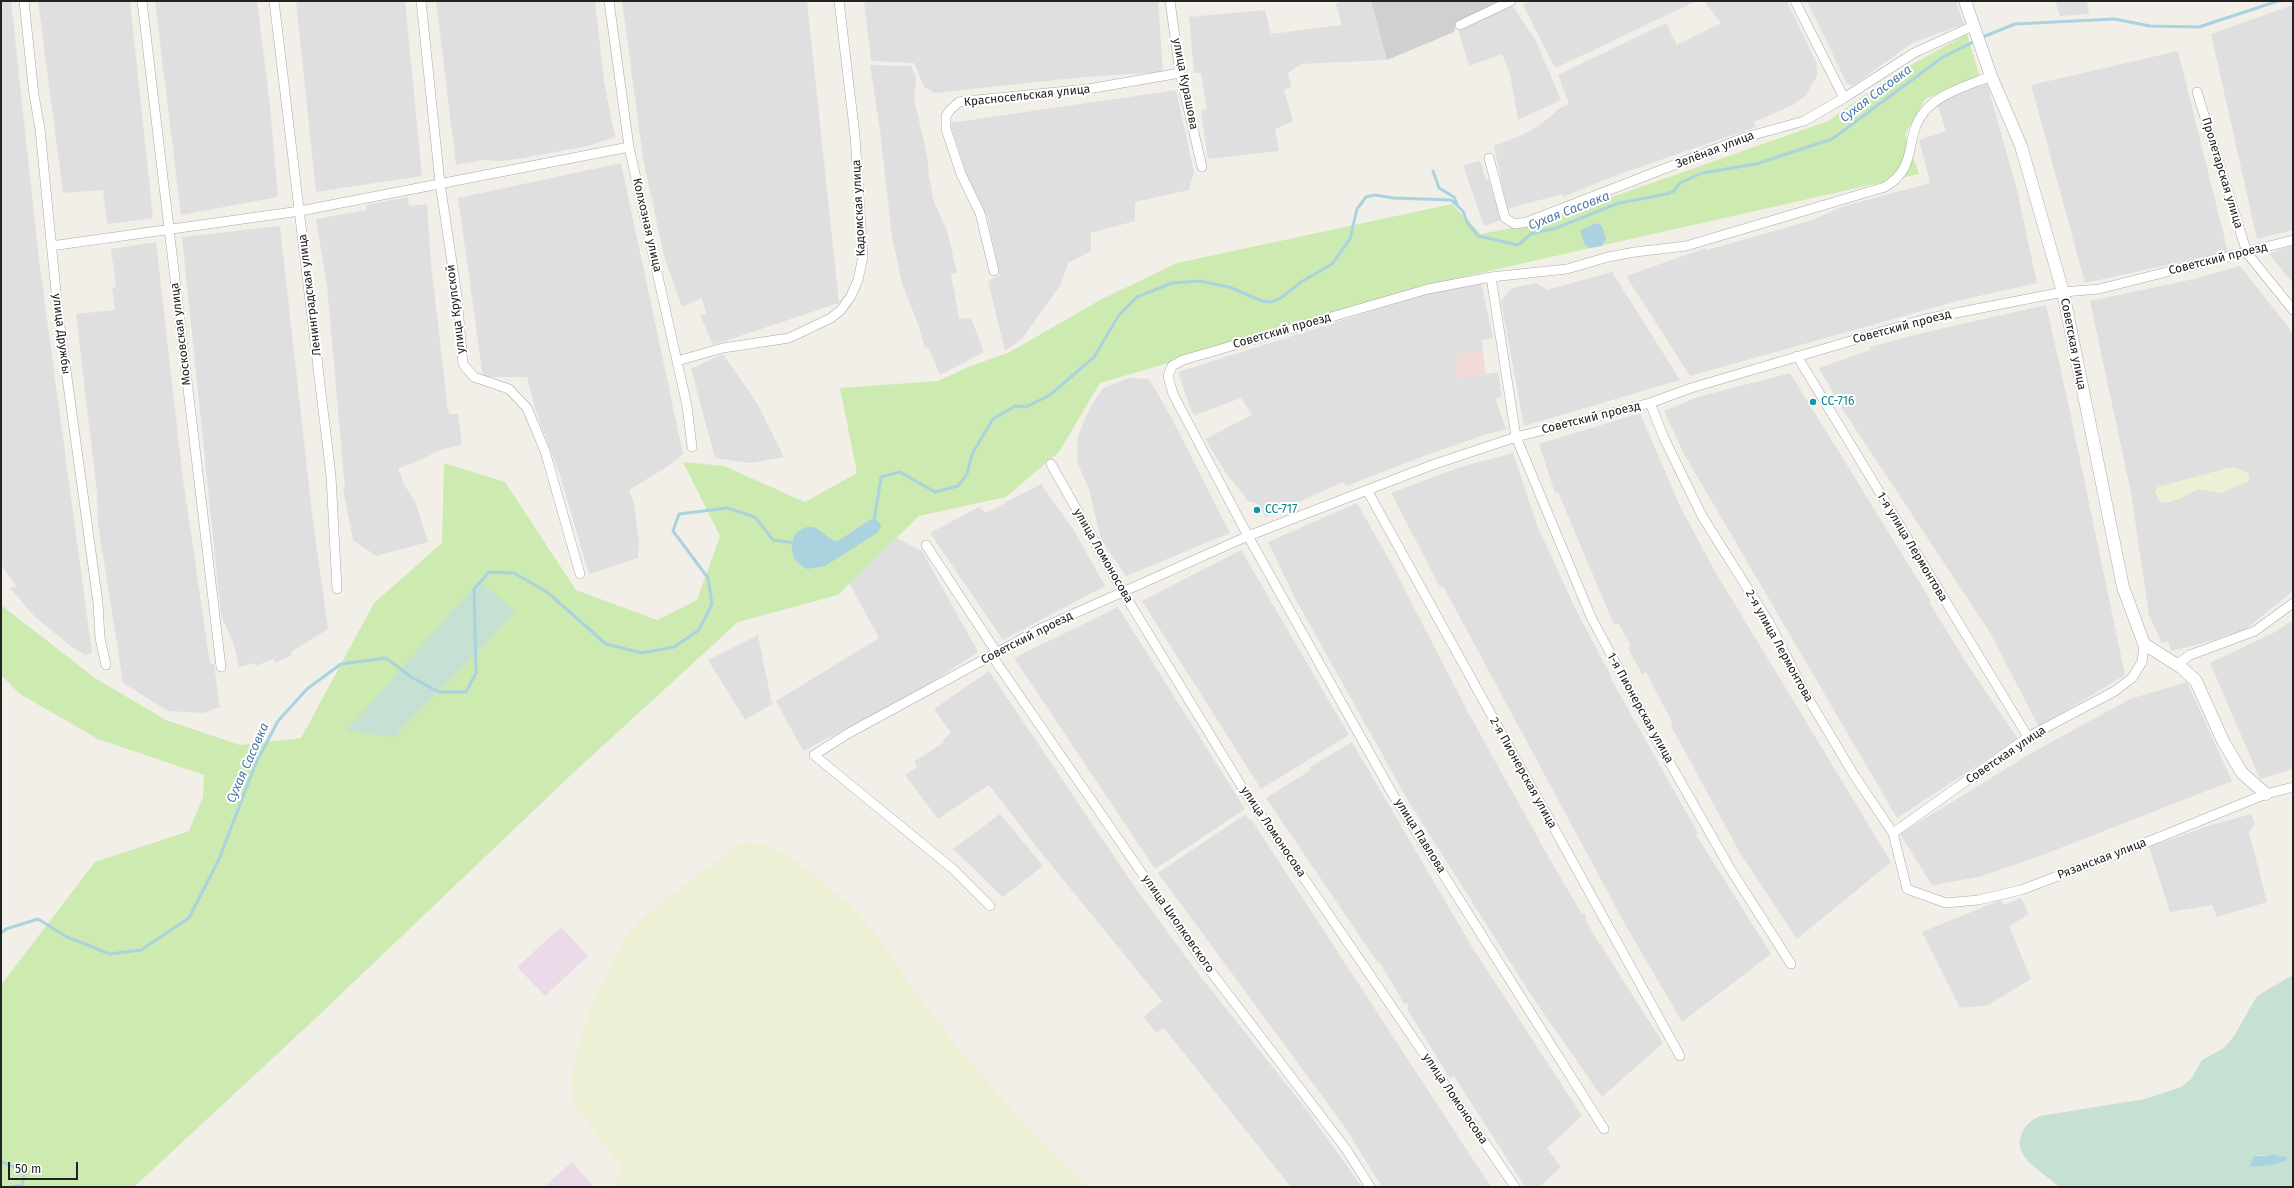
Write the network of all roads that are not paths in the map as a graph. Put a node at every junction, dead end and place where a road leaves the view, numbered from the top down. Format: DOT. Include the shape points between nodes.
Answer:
graph roads {
  1 [pos="24,1"];
  2 [pos="142,1"];
  3 [pos="274,1"];
  4 [pos="421,1"];
  5 [pos="609,1"];
  6 [pos="839,1"];
  7 [pos="1170,1"];
  8 [pos="1511,1"];
  9 [pos="1795,1"];
  10 [pos="1965,1"];
  11 [pos="1460,25"];
  12 [pos="1974,28"];
  13 [pos="1180,73"];
  14 [pos="1991,76"];
  15 [pos="2197,92"];
  16 [pos="1844,98"];
  17 [pos="629,147"];
  18 [pos="1489,158"];
  19 [pos="1202,167"];
  20 [pos="440,184"];
  21 [pos="300,211"];
  22 [pos="168,229"];
  23 [pos="2293,240"];
  24 [pos="51,246"];
  25 [pos="2247,253"];
  26 [pos="994,271"];
  27 [pos="1491,277"];
  28 [pos="2063,292"];
  29 [pos="2293,310"];
  30 [pos="1797,356"];
  31 [pos="677,361"];
  32 [pos="1650,403"];
  33 [pos="1516,437"];
  34 [pos="692,447"];
  35 [pos="1051,464"];
  36 [pos="1367,490"];
  37 [pos="1248,536"];
  38 [pos="926,545"];
  39 [pos="580,574"];
  40 [pos="337,589"];
  41 [pos="1124,592"];
  42 [pos="2293,603"];
  43 [pos="2144,644"];
  44 [pos="995,654"];
  45 [pos="106,665"];
  46 [pos="2176,665"];
  47 [pos="221,667"];
  48 [pos="2028,737"];
  49 [pos="2293,787"];
  50 [pos="2266,794"];
  51 [pos="1893,833"];
  52 [pos="1907,889"];
  53 [pos="990,906"];
  54 [pos="1791,964"];
  55 [pos="1680,1056"];
  56 [pos="1604,1129"];
  57 [pos="1370,1187"];
  58 [pos="1515,1187"];
  1 -- 24 [label="street, улица Дружбы"];
  2 -- 22 [label="street, Московская улица"];
  3 -- 21 [label="street, Ленинградская улица"];
  4 -- 20 [label="street, улица Крупской"];
  5 -- 17 [label="street, Колхозная улица"];
  6 -- 31 [label="street, Кадомская улица" via="856,136 863,257 851,296 841,310 831,318 789,338 723,348"];
  7 -- 13 [label="street, улица Курашова"];
  8 -- 11 [label="street"];
  9 -- 16 [label="street"];
  10 -- 12 [label="street"];
  12 -- 14 [label="street, Советская улица"];
  12 -- 16 [label="street, Зелёная улица" via="1914,53"];
  13 -- 19 [label="street, улица Курашова"];
  13 -- 26 [label="street, Красносельская улица" via="1088,89 959,102 950,110 946,116 946,129 961,174 980,213"];
  14 -- 27 [label="street" via="1951,93 1925,111 1916,126 1902,175 1885,187 1686,246 1615,255 1567,269"];
  14 -- 28 [label="street, Советская улица" via="2021,146"];
  15 -- 25 [label="street, Пролетарская улица"];
  16 -- 18 [label="street, Зелёная улица" via="1804,121 1746,137 1527,222 1515,224 1506,218"];
  17 -- 20 [label="street"];
  17 -- 31 [label="street, Колхозная улица"];
  20 -- 21 [label="street"];
  20 -- 39 [label="street, улица Крупской" via="457,296 463,364 474,377 509,389 527,408 545,451"];
  21 -- 22 [label="street"];
  21 -- 40 [label="street, Ленинградская улица" via="330,476"];
  22 -- 24 [label="street"];
  22 -- 47 [label="street, Московская улица"];
  23 -- 25 [label="street, Советский проезд"];
  24 -- 45 [label="street, улица Дружбы" via="77,461 98,603 100,638"];
  25 -- 28 [label="street, Советский проезд" via="2099,289"];
  25 -- 29 [label="street, Пролетарская улица"];
  27 -- 33 [label="street"];
  27 -- 37 [label="street, Советский проезд" via="1400,296 1183,360 1172,366 1168,376 1173,394"];
  28 -- 30 [label="street, Советский проезд" via="1925,319"];
  28 -- 43 [label="street, Советская улица" via="2122,587"];
  30 -- 32 [label="street, Советский проезд"];
  30 -- 48 [label="street, 1-я улица Лермонтова"];
  31 -- 34 [label="street, Колхозная улица" via="687,406"];
  32 -- 33 [label="street, Советский проезд"];
  32 -- 51 [label="street, 2-я улица Лермонтова" via="1702,516 1770,624 1805,693 1854,775"];
  33 -- 36 [label="street, Советский проезд"];
  33 -- 54 [label="street, 1-я Пионерская улица" via="1591,617 1655,737 1731,870"];
  35 -- 41 [label="street, улица Ломоносова"];
  36 -- 37 [label="street, Советский проезд"];
  36 -- 55 [label="street, 2-я Пионерская улица"];
  37 -- 41 [label="street, Советский проезд"];
  37 -- 56 [label="street, улица Павлова" via="1392,793"];
  38 -- 44 [label="street, улица Циолковского"];
  41 -- 44 [label="street, Советский проезд" via="1042,628"];
  41 -- 58 [label="street, улица Ломоносова" via="1245,792"];
  42 -- 46 [label="street" via="2255,631 2190,656"];
  43 -- 46 [label="street"];
  43 -- 48 [label="street, Советская улица" via="2142,662 2132,678 2115,691"];
  44 -- 53 [label="street, Советский проезд" via="849,733 814,755 953,869"];
  44 -- 57 [label="street, улица Циолковского" via="1200,956 1346,1149"];
  46 -- 50 [label="street" via="2190,675 2200,688 2223,741 2242,773"];
  48 -- 51 [label="street, Советская улица"];
  49 -- 50 [label="street, Рязанская улица"];
  50 -- 52 [label="street, Рязанская улица" via="2022,890 1978,900 1946,903"];
  51 -- 52 [label="street, 2-я улица Лермонтова"];
}
